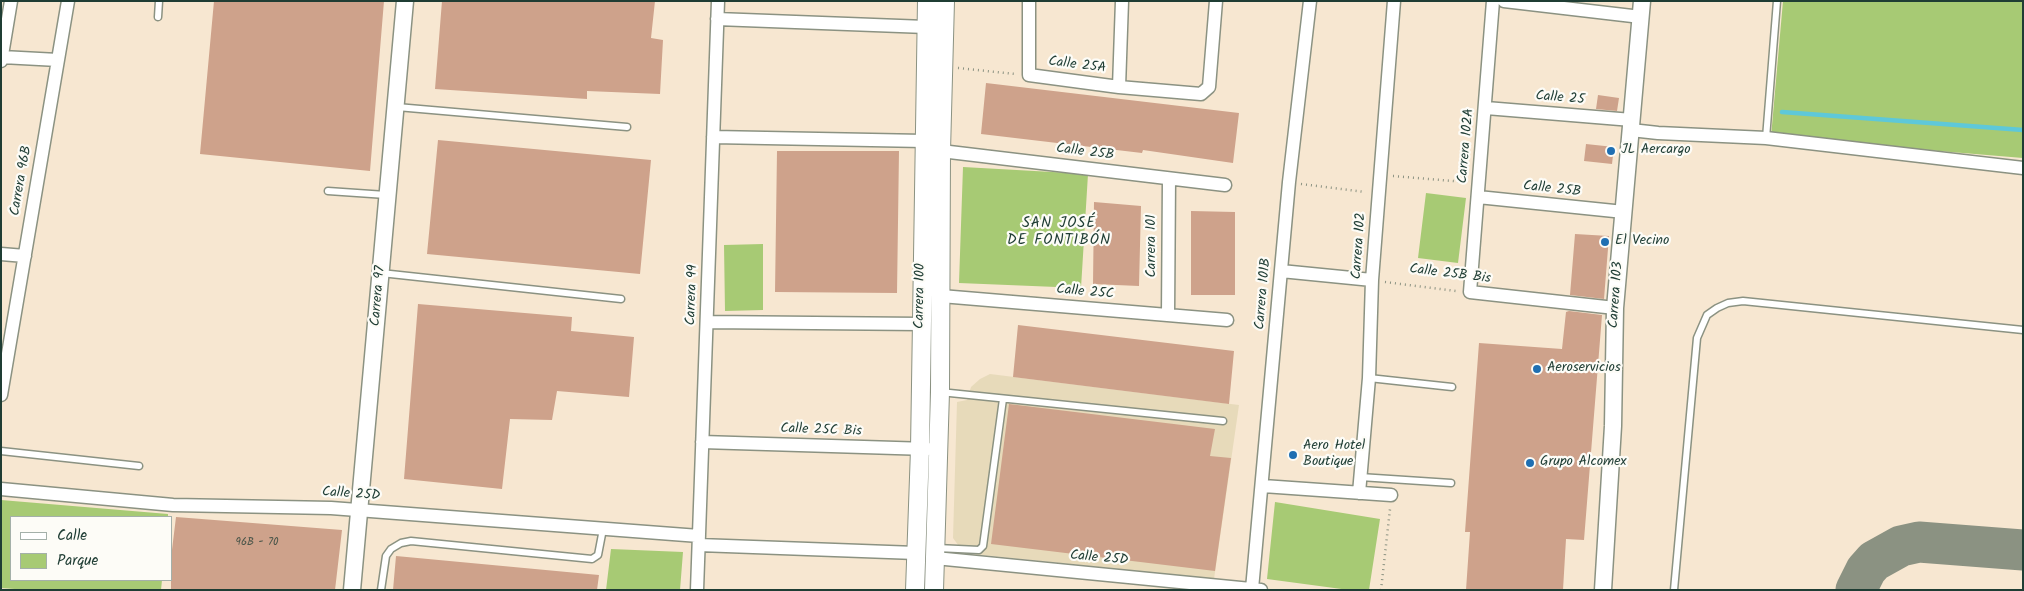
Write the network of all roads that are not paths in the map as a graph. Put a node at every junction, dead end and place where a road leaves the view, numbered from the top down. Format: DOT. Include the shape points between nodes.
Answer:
graph roads {
  1 [pos="11,1"];
  2 [pos="68,1"];
  3 [pos="159,1"];
  4 [pos="405,1"];
  5 [pos="718,1"];
  6 [pos="926,1"];
  7 [pos="945,1"];
  8 [pos="1029,1"];
  9 [pos="1122,1"];
  10 [pos="1216,1"];
  11 [pos="1310,1"];
  12 [pos="1394,1"];
  13 [pos="1493,1"];
  14 [pos="1504,1"];
  15 [pos="1778,1"];
  16 [pos="1641,9"];
  17 [pos="158,17"];
  18 [pos="717,19"];
  19 [pos="926,27"];
  20 [pos="2,57"];
  21 [pos="58,60"];
  22 [pos="1,61"];
  23 [pos="1119,87"];
  24 [pos="396,107"];
  25 [pos="1486,108"];
  26 [pos="1631,125"];
  27 [pos="627,127"];
  28 [pos="713,136"];
  29 [pos="1766,138"];
  30 [pos="924,141"];
  31 [pos="941,151"];
  32 [pos="2023,168"];
  33 [pos="1169,178"];
  34 [pos="1225,185"];
  35 [pos="328,191"];
  36 [pos="388,196"];
  37 [pos="1478,197"];
  38 [pos="1624,212"];
  39 [pos="1,254"];
  40 [pos="24,256"];
  41 [pos="1281,271"];
  42 [pos="381,273"];
  43 [pos="1372,280"];
  44 [pos="1470,292"];
  45 [pos="941,296"];
  46 [pos="621,299"];
  47 [pos="1615,308"];
  48 [pos="1168,315"];
  49 [pos="1227,320"];
  50 [pos="707,322"];
  51 [pos="921,324"];
  52 [pos="2023,330"];
  53 [pos="1369,378"];
  54 [pos="1452,387"];
  55 [pos="940,392"];
  56 [pos="1,395"];
  57 [pos="1003,398"];
  58 [pos="1222,421"];
  59 [pos="702,442"];
  60 [pos="920,449"];
  61 [pos="938,449"];
  62 [pos="1,451"];
  63 [pos="138,466"];
  64 [pos="1360,477"];
  65 [pos="1451,483"];
  66 [pos="1263,486"];
  67 [pos="1,489"];
  68 [pos="1359,493"];
  69 [pos="1391,495"];
  70 [pos="359,510"];
  71 [pos="603,529"];
  72 [pos="699,541"];
  73 [pos="916,553"];
  74 [pos="935,553"];
  75 [pos="1257,589"];
  76 [pos="352,590"];
  77 [pos="381,590"];
  78 [pos="698,590"];
  79 [pos="915,590"];
  80 [pos="934,590"];
  81 [pos="1603,590"];
  82 [pos="1674,590"];
  1 -- 20 [label="street"];
  2 -- 21 [label="street, Carrera 96B"];
  3 -- 17 [label="lane"];
  4 -- 24 [label="street, Carrera 97"];
  5 -- 18 [label="street, Carrera 99"];
  6 -- 19 [label="main road, Carrera 100"];
  7 -- 31 [label="main road, Carrera 100"];
  8 -- 23 [label="street, Calle 25A" via="1029,75"];
  9 -- 23 [label="street"];
  10 -- 23 [label="street, Calle 25A" via="1210,87 1206,92"];
  11 -- 41 [label="street, Carrera 101B"];
  12 -- 43 [label="street, Carrera 102"];
  13 -- 25 [label="street, Carrera 102A"];
  14 -- 16 [label="street"];
  15 -- 29 [label="lane"];
  16 -- 26 [label="street, Carrera 103"];
  18 -- 19 [label="street"];
  18 -- 28 [label="street, Carrera 99"];
  19 -- 30 [label="main road, Carrera 100"];
  20 -- 21 [label="street"];
  20 -- 22 [label="street"];
  21 -- 40 [label="street, Carrera 96B"];
  24 -- 27 [label="lane"];
  24 -- 36 [label="street, Carrera 97"];
  25 -- 26 [label="street, Calle 25"];
  25 -- 37 [label="street, Carrera 102A"];
  26 -- 29 [label="street, Calle 25" via="1658,133"];
  26 -- 38 [label="street, Carrera 103"];
  28 -- 30 [label="street"];
  28 -- 50 [label="street, Carrera 99"];
  29 -- 32 [label="street, Calle 25"];
  30 -- 51 [label="main road, Carrera 100"];
  31 -- 33 [label="street, Calle 25B"];
  31 -- 45 [label="main road, Carrera 100"];
  33 -- 34 [label="street, Calle 25B"];
  33 -- 48 [label="street, Carrera 101"];
  35 -- 36 [label="lane"];
  36 -- 42 [label="street, Carrera 97"];
  37 -- 38 [label="street, Calle 25B"];
  37 -- 44 [label="street, Carrera 102A"];
  38 -- 47 [label="street, Carrera 103"];
  39 -- 40 [label="street"];
  40 -- 56 [label="street, Carrera 96B"];
  41 -- 43 [label="street"];
  41 -- 66 [label="street, Carrera 101B"];
  42 -- 46 [label="lane"];
  42 -- 70 [label="street, Carrera 97"];
  43 -- 53 [label="street, Carrera 102"];
  44 -- 47 [label="street, Calle 25B Bis"];
  45 -- 48 [label="street, Calle 25C"];
  45 -- 55 [label="main road, Carrera 100"];
  47 -- 81 [label="street, Carrera 103" via="1613,426"];
  48 -- 49 [label="street, Calle 25C"];
  50 -- 51 [label="street"];
  50 -- 59 [label="street, Carrera 99"];
  51 -- 60 [label="main road, Carrera 100"];
  52 -- 82 [label="lane" via="1744,301 1716,308 1707,315 1697,338"];
  53 -- 54 [label="lane"];
  53 -- 64 [label="street, Carrera 102"];
  55 -- 57 [label="lane"];
  55 -- 61 [label="main road, Carrera 100"];
  57 -- 58 [label="lane"];
  57 -- 74 [label="lane" via="983,546 980,550"];
  59 -- 60 [label="street, Calle 25C Bis"];
  59 -- 72 [label="street, Carrera 99"];
  60 -- 61 [label="street, Calle 25C Bis"];
  60 -- 73 [label="main road, Carrera 100"];
  61 -- 74 [label="main road, Carrera 100"];
  62 -- 63 [label="lane"];
  64 -- 65 [label="lane"];
  64 -- 68 [label="street, Carrera 102"];
  66 -- 68 [label="street"];
  66 -- 75 [label="street, Carrera 101B"];
  67 -- 70 [label="street, Calle 25D" via="173,504"];
  68 -- 69 [label="street"];
  70 -- 71 [label="street, Calle 25D"];
  70 -- 76 [label="street, Carrera 97"];
  71 -- 72 [label="street, Calle 25D"];
  71 -- 77 [label="lane" via="598,555 592,559 411,541 401,543 386,556"];
  72 -- 73 [label="street, Calle 25D"];
  72 -- 78 [label="street, Carrera 99"];
  73 -- 79 [label="main road, Carrera 100"];
  74 -- 75 [label="street, Calle 25D"];
  74 -- 80 [label="main road, Carrera 100"];
}
